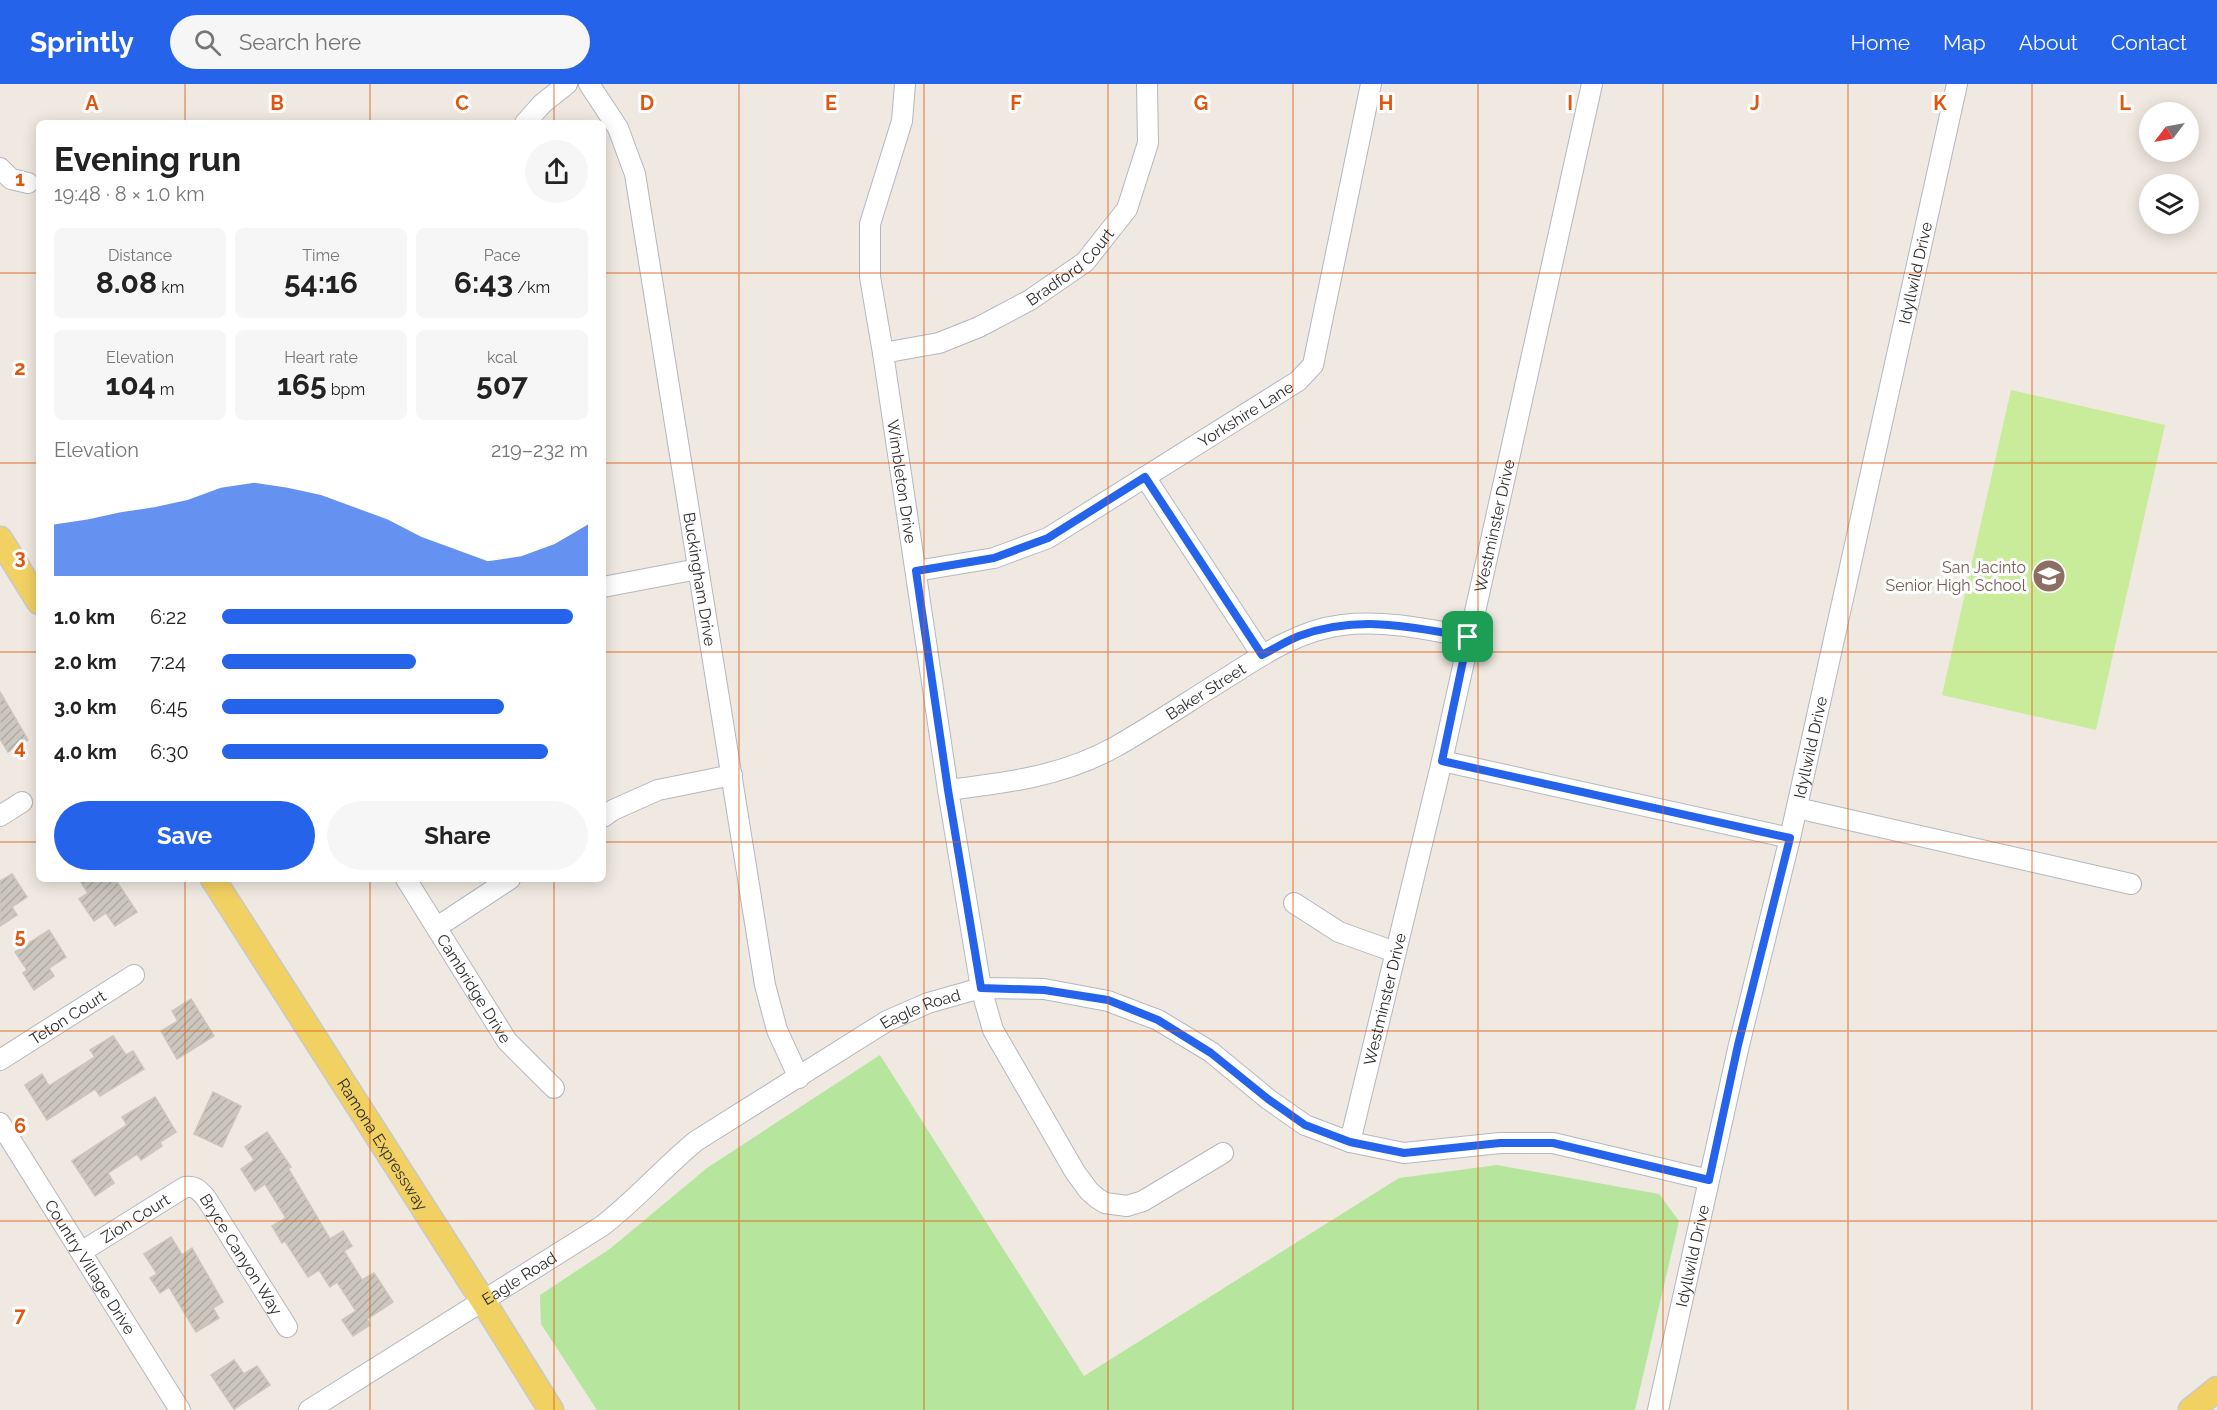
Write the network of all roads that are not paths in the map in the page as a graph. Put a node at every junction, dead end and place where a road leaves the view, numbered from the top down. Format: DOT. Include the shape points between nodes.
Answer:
graph roads {
  1 [pos="567,84"];
  2 [pos="589,84"];
  3 [pos="905,84"];
  4 [pos="1147,84"];
  5 [pos="1371,84"];
  6 [pos="1592,84"];
  7 [pos="1957,84"];
  8 [pos="528,120"];
  9 [pos="0,168"];
  10 [pos="28,183"];
  11 [pos="883,353"];
  12 [pos="1145,477"];
  13 [pos="0,539"];
  14 [pos="698,569"];
  15 [pos="916,571"];
  16 [pos="606,586"];
  17 [pos="36,597"];
  18 [pos="1468,637"];
  19 [pos="1262,655"];
  20 [pos="1442,761"];
  21 [pos="732,776"];
  22 [pos="948,790"];
  23 [pos="22,802"];
  24 [pos="1797,808"];
  25 [pos="606,815"];
  26 [pos="0,816"];
  27 [pos="1790,838"];
  28 [pos="215,882"];
  29 [pos="408,882"];
  30 [pos="505,882"];
  31 [pos="2131,884"];
  32 [pos="1294,903"];
  33 [pos="437,927"];
  34 [pos="1395,952"];
  35 [pos="134,975"];
  36 [pos="981,988"];
  37 [pos="0,1060"];
  38 [pos="799,1078"];
  39 [pos="554,1088"];
  40 [pos="0,1124"];
  41 [pos="1350,1142"];
  42 [pos="7,1149"];
  43 [pos="1223,1153"];
  44 [pos="1709,1180"];
  45 [pos="193,1186"];
  46 [pos="81,1252"];
  47 [pos="483,1301"];
  48 [pos="287,1327"];
  49 [pos="2217,1389"];
  50 [pos="180,1410"];
  51 [pos="309,1410"];
  52 [pos="551,1410"];
  53 [pos="1658,1410"];
  54 [pos="2191,1410"];
  1 -- 8 [label="street"];
  2 -- 14 [label="street, Buckingham Drive" via="618,128 635,174"];
  3 -- 11 [label="street, Wimbleton Drive" via="902,121 870,224 870,277"];
  4 -- 11 [label="street, Bradford Court" via="1148,143 1127,209 1084,262 1030,300 979,327 939,343"];
  5 -- 12 [label="street, Yorkshire Lane" via="1313,365 1298,381"];
  6 -- 18 [label="street, Westminster Drive"];
  7 -- 24 [label="street, Idyllwild Drive"];
  9 -- 10 [label="street" via="11,179"];
  11 -- 15 [label="street, Wimbleton Drive"];
  12 -- 15 [label="street, Yorkshire Lane" via="1048,538 994,558"];
  12 -- 19 [label="street"];
  13 -- 17 [label="main road"];
  14 -- 16 [label="street"];
  14 -- 21 [label="street, Buckingham Drive"];
  15 -- 22 [label="street, Wimbleton Drive"];
  18 -- 19 [label="street, Baker Street" via="1397,624 1341,625 1298,636"];
  18 -- 20 [label="street, Westminster Drive"];
  19 -- 22 [label="street, Baker Street" via="1114,748 1020,781"];
  20 -- 27 [label="street"];
  20 -- 34 [label="street, Westminster Drive"];
  21 -- 25 [label="street" via="658,790"];
  21 -- 38 [label="street, Buckingham Drive" via="765,985 777,1030"];
  22 -- 36 [label="street, Wimbleton Drive"];
  23 -- 26 [label="street"];
  24 -- 27 [label="street, Idyllwild Drive"];
  24 -- 31 [label="street"];
  27 -- 44 [label="street, Idyllwild Drive"];
  28 -- 47 [label="main road, Ramona Expressway"];
  29 -- 33 [label="street, Cambridge Drive"];
  30 -- 33 [label="street"];
  32 -- 34 [label="street" via="1339,932"];
  33 -- 39 [label="street, Cambridge Drive" via="507,1041"];
  34 -- 41 [label="street, Westminster Drive"];
  35 -- 37 [label="street, Teton Court"];
  36 -- 38 [label="street, Eagle Road" via="928,1002 887,1021"];
  36 -- 41 [label="street, Eagle Road" via="1044,990 1108,1000 1158,1020 1211,1053 1305,1125"];
  36 -- 43 [label="street, Wimbleton Drive" via="993,1030 1075,1172 1097,1198 1105,1203 1135,1204"];
  38 -- 47 [label="street, Eagle Road" via="696,1141 624,1210"];
  40 -- 42 [label="street, Country Village Drive"];
  41 -- 44 [label="street, Eagle Road" via="1404,1153 1500,1143 1553,1143"];
  42 -- 46 [label="street, Country Village Drive"];
  44 -- 53 [label="street, Idyllwild Drive"];
  45 -- 46 [label="street, Zion Court" via="185,1187"];
  45 -- 48 [label="street, Bryce Canyon Way" via="206,1198"];
  46 -- 50 [label="street, Country Village Drive"];
  47 -- 51 [label="street, Eagle Road"];
  47 -- 52 [label="main road, Ramona Expressway"];
  49 -- 54 [label="main road"];
}
